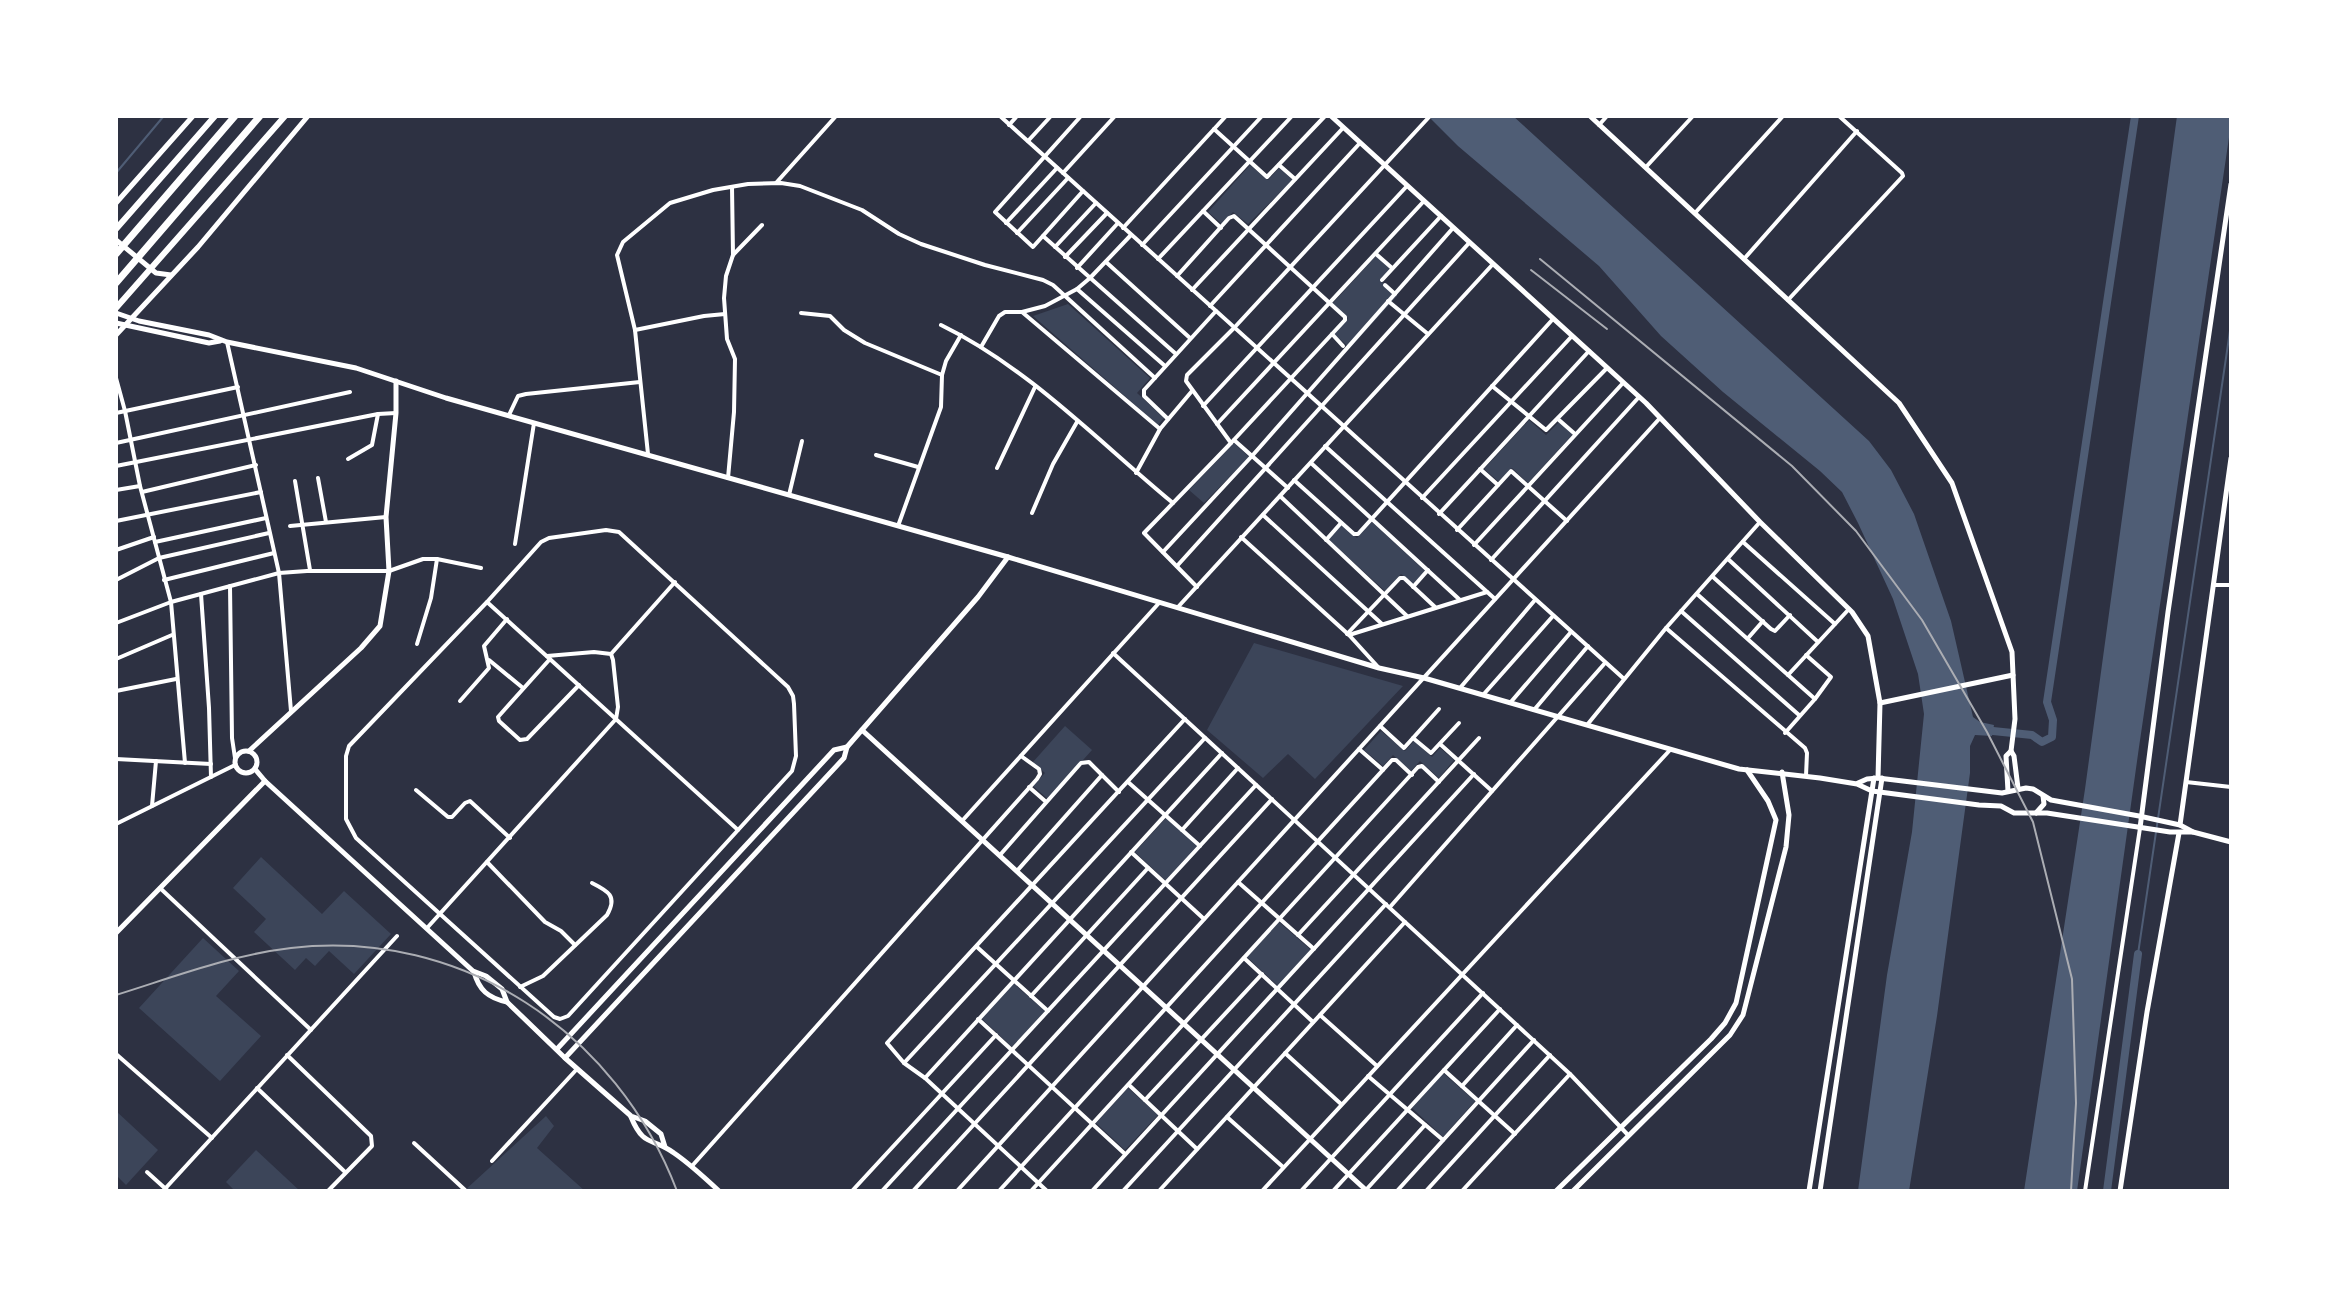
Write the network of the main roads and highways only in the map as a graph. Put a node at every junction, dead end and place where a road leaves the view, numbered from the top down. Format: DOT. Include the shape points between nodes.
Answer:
graph roads {
  1 [pos="215,116"];
  2 [pos="235,116"];
  3 [pos="260,116"];
  4 [pos="285,116"];
  5 [pos="116,229"];
  6 [pos="118,252"];
  7 [pos="116,283"];
  8 [pos="116,311"];
  1 -- 5 [label="highway"];
  2 -- 6 [label="highway"];
  3 -- 7 [label="highway"];
  4 -- 8 [label="highway"];
}
